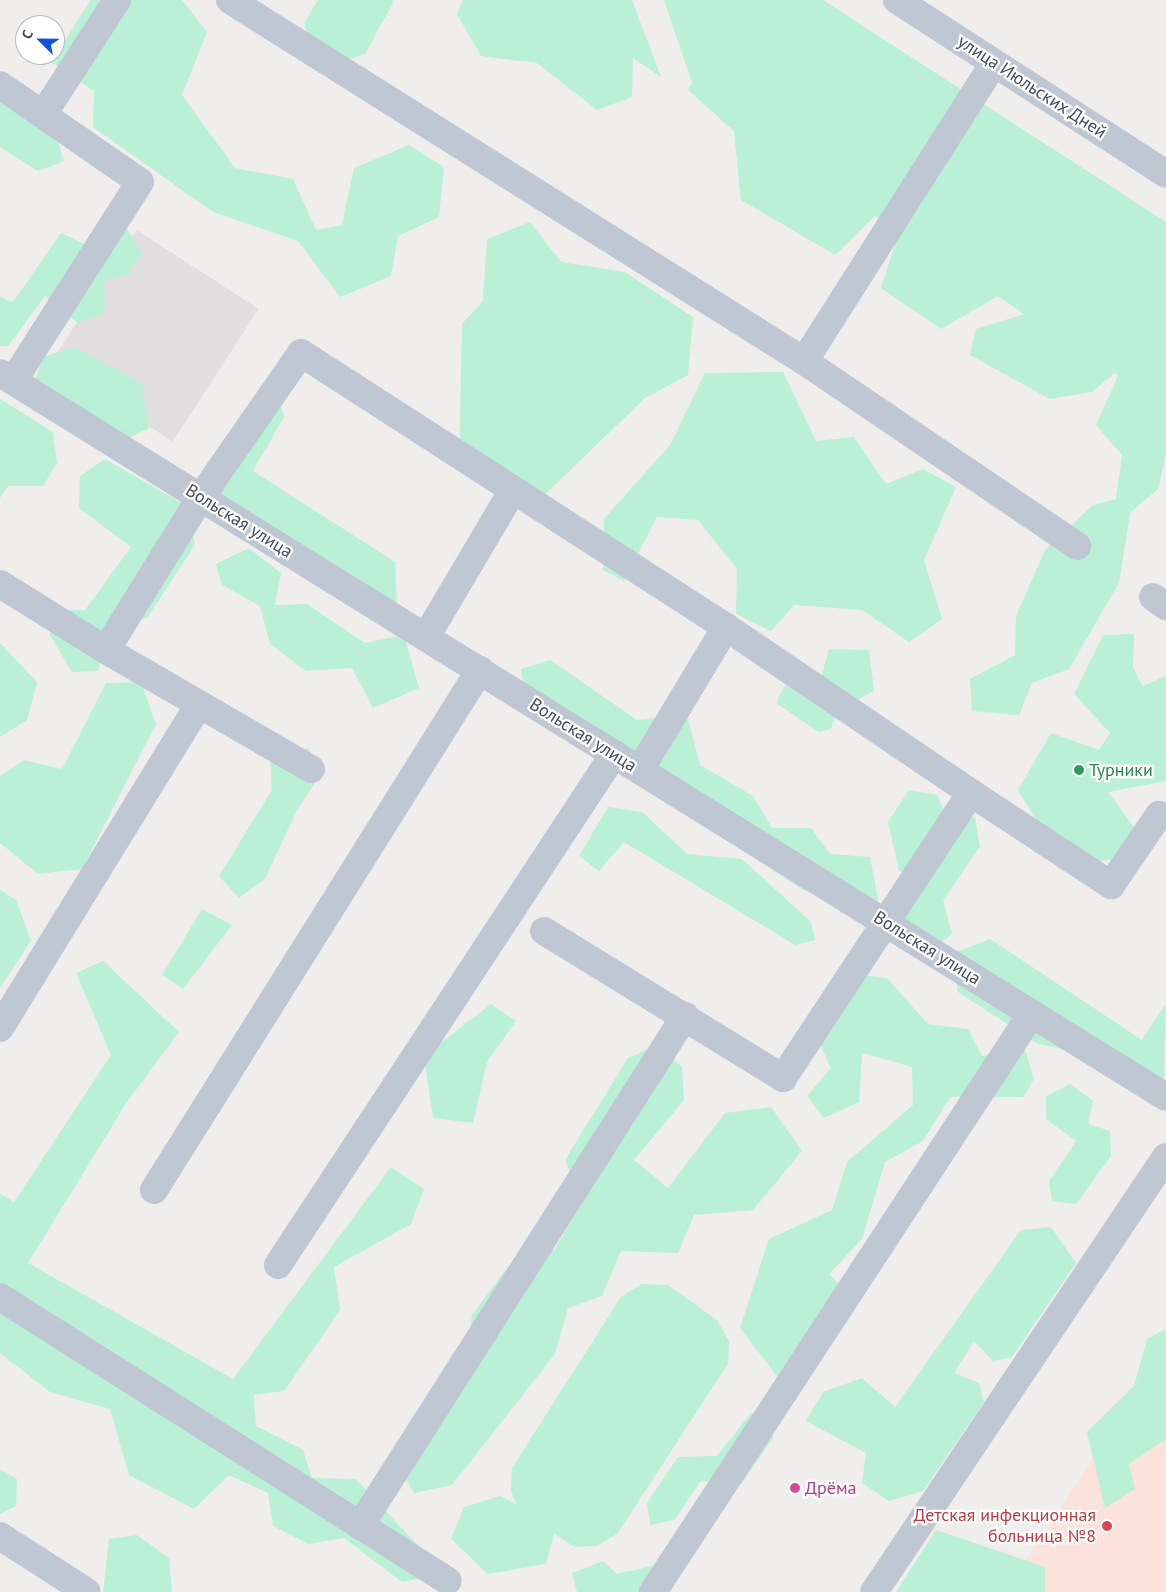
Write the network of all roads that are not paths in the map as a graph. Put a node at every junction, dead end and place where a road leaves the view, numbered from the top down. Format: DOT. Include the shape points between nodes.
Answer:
graph roads {
  1 [pos="118,0"];
  2 [pos="230,0"];
  3 [pos="897,0"];
  4 [pos="994,63"];
  5 [pos="0,85"];
  6 [pos="44,114"];
  7 [pos="1166,174"];
  8 [pos="804,361"];
  9 [pos="6,377"];
  10 [pos="513,490"];
  11 [pos="201,497"];
  12 [pos="1077,546"];
  13 [pos="0,584"];
  14 [pos="726,627"];
  15 [pos="426,637"];
  16 [pos="106,650"];
  17 [pos="480,670"];
  18 [pos="200,704"];
  19 [pos="614,754"];
  20 [pos="311,769"];
  21 [pos="640,770"];
  22 [pos="971,793"];
  23 [pos="1164,813"];
  24 [pos="888,924"];
  25 [pos="544,931"];
  26 [pos="1032,1013"];
  27 [pos="685,1016"];
  28 [pos="0,1028"];
  29 [pos="1166,1096"];
  30 [pos="1166,1157"];
  31 [pos="154,1190"];
  32 [pos="278,1265"];
  33 [pos="0,1297"];
  34 [pos="360,1526"];
  35 [pos="0,1536"];
  36 [pos="451,1588"];
  37 [pos="87,1592"];
  38 [pos="653,1592"];
  39 [pos="874,1592"];
  1 -- 6 [label="street"];
  2 -- 8 [label="street"];
  3 -- 4 [label="street, улица Июльских Дней"];
  4 -- 7 [label="street, улица Июльских Дней"];
  4 -- 8 [label="street"];
  5 -- 6 [label="street"];
  6 -- 9 [label="street" via="140,182"];
  8 -- 12 [label="street"];
  9 -- 11 [label="street, Вольская улица"];
  10 -- 11 [label="street" via="301,353"];
  10 -- 14 [label="street"];
  10 -- 15 [label="street"];
  11 -- 15 [label="street, Вольская улица"];
  11 -- 16 [label="street"];
  13 -- 16 [label="street"];
  14 -- 21 [label="street"];
  14 -- 22 [label="street"];
  15 -- 17 [label="street, Вольская улица"];
  16 -- 18 [label="street"];
  17 -- 19 [label="street, Вольская улица"];
  17 -- 31 [label="street"];
  18 -- 20 [label="street"];
  18 -- 28 [label="street"];
  19 -- 21 [label="street, Вольская улица"];
  19 -- 32 [label="street"];
  21 -- 24 [label="street, Вольская улица"];
  22 -- 23 [label="street" via="1111,885"];
  22 -- 24 [label="street"];
  24 -- 26 [label="street, Вольская улица"];
  24 -- 27 [label="street" via="783,1078"];
  25 -- 27 [label="street"];
  26 -- 29 [label="street, Вольская улица"];
  26 -- 38 [label="street"];
  27 -- 34 [label="street"];
  30 -- 39 [label="street"];
  33 -- 34 [label="street"];
  34 -- 36 [label="street"];
  35 -- 37 [label="street"];
}
